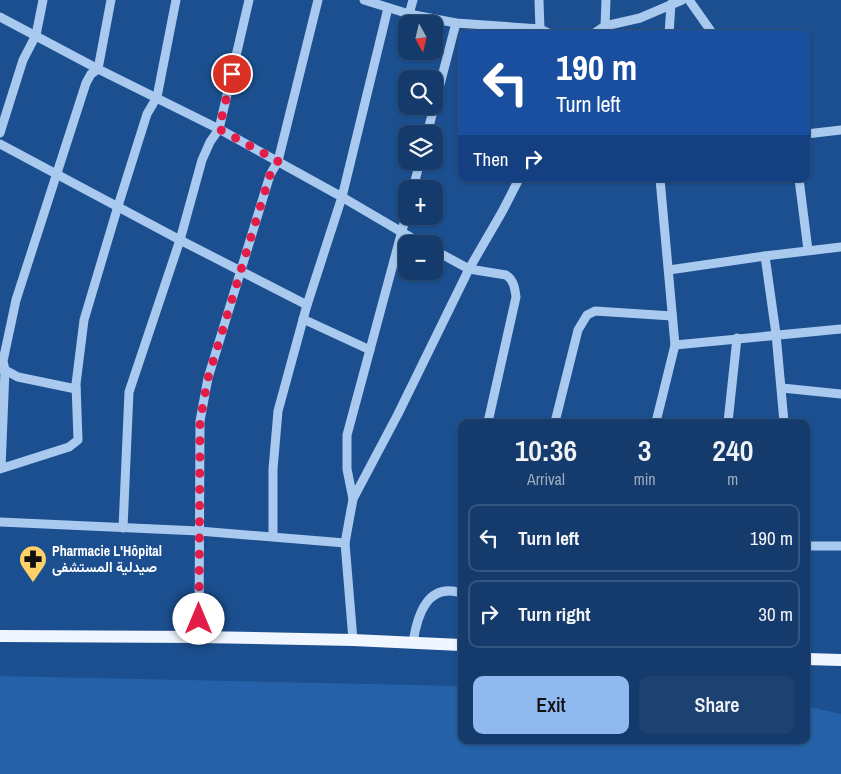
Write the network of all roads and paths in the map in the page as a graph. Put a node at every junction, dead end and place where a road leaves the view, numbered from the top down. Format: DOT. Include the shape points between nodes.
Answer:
graph roads {
  1 [pos="42,0"];
  2 [pos="111,0"];
  3 [pos="176,0"];
  4 [pos="249,0"];
  5 [pos="318,0"];
  6 [pos="364,0"];
  7 [pos="413,0"];
  8 [pos="539,0"];
  9 [pos="606,0"];
  10 [pos="682,0"];
  11 [pos="689,0"];
  12 [pos="671,4"];
  13 [pos="388,8"];
  14 [pos="409,14"];
  15 [pos="0,16"];
  16 [pos="456,23"];
  17 [pos="605,26"];
  18 [pos="540,29"];
  19 [pos="599,30"];
  20 [pos="669,30"];
  21 [pos="710,30"];
  22 [pos="36,35"];
  23 [pos="98,69"];
  24 [pos="157,97"];
  25 [pos="429,125"];
  26 [pos="219,129"];
  27 [pos="841,130"];
  28 [pos="0,132"];
  29 [pos="810,134"];
  30 [pos="0,144"];
  31 [pos="278,161"];
  32 [pos="56,175"];
  33 [pos="517,182"];
  34 [pos="660,182"];
  35 [pos="799,182"];
  36 [pos="342,197"];
  37 [pos="118,206"];
  38 [pos="404,225"];
  39 [pos="402,233"];
  40 [pos="406,235"];
  41 [pos="180,240"];
  42 [pos="841,247"];
  43 [pos="808,250"];
  44 [pos="443,255"];
  45 [pos="765,256"];
  46 [pos="469,269"];
  47 [pos="669,270"];
  48 [pos="241,271"];
  49 [pos="307,305"];
  50 [pos="672,316"];
  51 [pos="303,318"];
  52 [pos="841,329"];
  53 [pos="776,334"];
  54 [pos="737,338"];
  55 [pos="675,345"];
  56 [pos="370,350"];
  57 [pos="2,369"];
  58 [pos="782,388"];
  59 [pos="76,389"];
  60 [pos="841,394"];
  61 [pos="489,419"];
  62 [pos="556,419"];
  63 [pos="657,419"];
  64 [pos="728,419"];
  65 [pos="784,419"];
  66 [pos="1,468"];
  67 [pos="353,499"];
  68 [pos="0,522"];
  69 [pos="123,528"];
  70 [pos="200,531"];
  71 [pos="273,536"];
  72 [pos="345,543"];
  73 [pos="810,546"];
  74 [pos="841,546"];
  75 [pos="458,592"];
  76 [pos="0,636"];
  77 [pos="199,637"];
  78 [pos="353,640"];
  79 [pos="414,643"];
  80 [pos="458,645"];
  81 [pos="811,659"];
  82 [pos="841,660"];
  83 [pos="841,667"];
  1 -- 22 [label="street"];
  2 -- 23 [label="street"];
  3 -- 24 [label="street"];
  4 -- 26 [label="street"];
  5 -- 31 [label="street"];
  6 -- 13 [label="street"];
  7 -- 14 [label="street"];
  8 -- 18 [label="street"];
  9 -- 17 [label="street"];
  10 -- 12 [label="street"];
  11 -- 21 [label="street"];
  12 -- 17 [label="street" via="640,18"];
  12 -- 20 [label="street"];
  13 -- 14 [label="street"];
  13 -- 36 [label="street"];
  14 -- 16 [label="street"];
  15 -- 22 [label="street"];
  16 -- 18 [label="street"];
  16 -- 25 [label="street"];
  17 -- 19 [label="street"];
  22 -- 23 [label="street"];
  22 -- 28 [label="street" via="22,60"];
  23 -- 24 [label="street"];
  23 -- 32 [label="street" via="86,83"];
  24 -- 26 [label="street"];
  24 -- 37 [label="street" via="147,114"];
  26 -- 31 [label="street"];
  26 -- 41 [label="street" via="202,160"];
  27 -- 29 [label="street"];
  30 -- 32 [label="street"];
  31 -- 36 [label="street"];
  31 -- 48 [label="street" via="270,175"];
  32 -- 37 [label="street"];
  32 -- 57 [label="street" via="16,300"];
  33 -- 46 [label="street"];
  34 -- 47 [label="street"];
  35 -- 43 [label="street"];
  36 -- 39 [label="street"];
  36 -- 49 [label="street"];
  37 -- 41 [label="street"];
  37 -- 59 [label="street" via="84,320"];
  38 -- 39 [label="street"];
  39 -- 40 [label="street"];
  39 -- 56 [label="street"];
  41 -- 48 [label="street"];
  41 -- 69 [label="street" via="129,392"];
  42 -- 43 [label="street"];
  43 -- 45 [label="street"];
  44 -- 46 [label="street"];
  45 -- 47 [label="street"];
  45 -- 53 [label="street"];
  46 -- 61 [label="street" via="506,275 511,278 516,291"];
  46 -- 67 [label="street"];
  47 -- 50 [label="street"];
  48 -- 49 [label="street"];
  48 -- 70 [label="street" via="202,408"];
  49 -- 51 [label="street"];
  50 -- 55 [label="street"];
  50 -- 62 [label="street" via="594,311 587,315 578,330"];
  51 -- 56 [label="street"];
  51 -- 71 [label="street" via="278,412 273,469"];
  52 -- 53 [label="street"];
  53 -- 54 [label="street"];
  53 -- 58 [label="street"];
  54 -- 55 [label="street"];
  54 -- 64 [label="street"];
  55 -- 63 [label="street"];
  56 -- 67 [label="street" via="347,435 347,469"];
  57 -- 59 [label="street" via="18,377"];
  57 -- 66 [label="street"];
  58 -- 60 [label="street"];
  58 -- 65 [label="street"];
  59 -- 66 [label="street" via="76,444"];
  67 -- 72 [label="street"];
  68 -- 69 [label="street"];
  69 -- 70 [label="street"];
  70 -- 71 [label="street"];
  70 -- 77 [label="street"];
  71 -- 72 [label="street"];
  72 -- 78 [label="street"];
  73 -- 74 [label="street"];
  75 -- 79 [label="street" via="442,592 430,598 423,607"];
  76 -- 77 [label="main road"];
  77 -- 78 [label="main road"];
  78 -- 79 [label="main road"];
  79 -- 80 [label="main road"];
  81 -- 82 [label="main road"];
  81 -- 83 [label="main road"];
}
